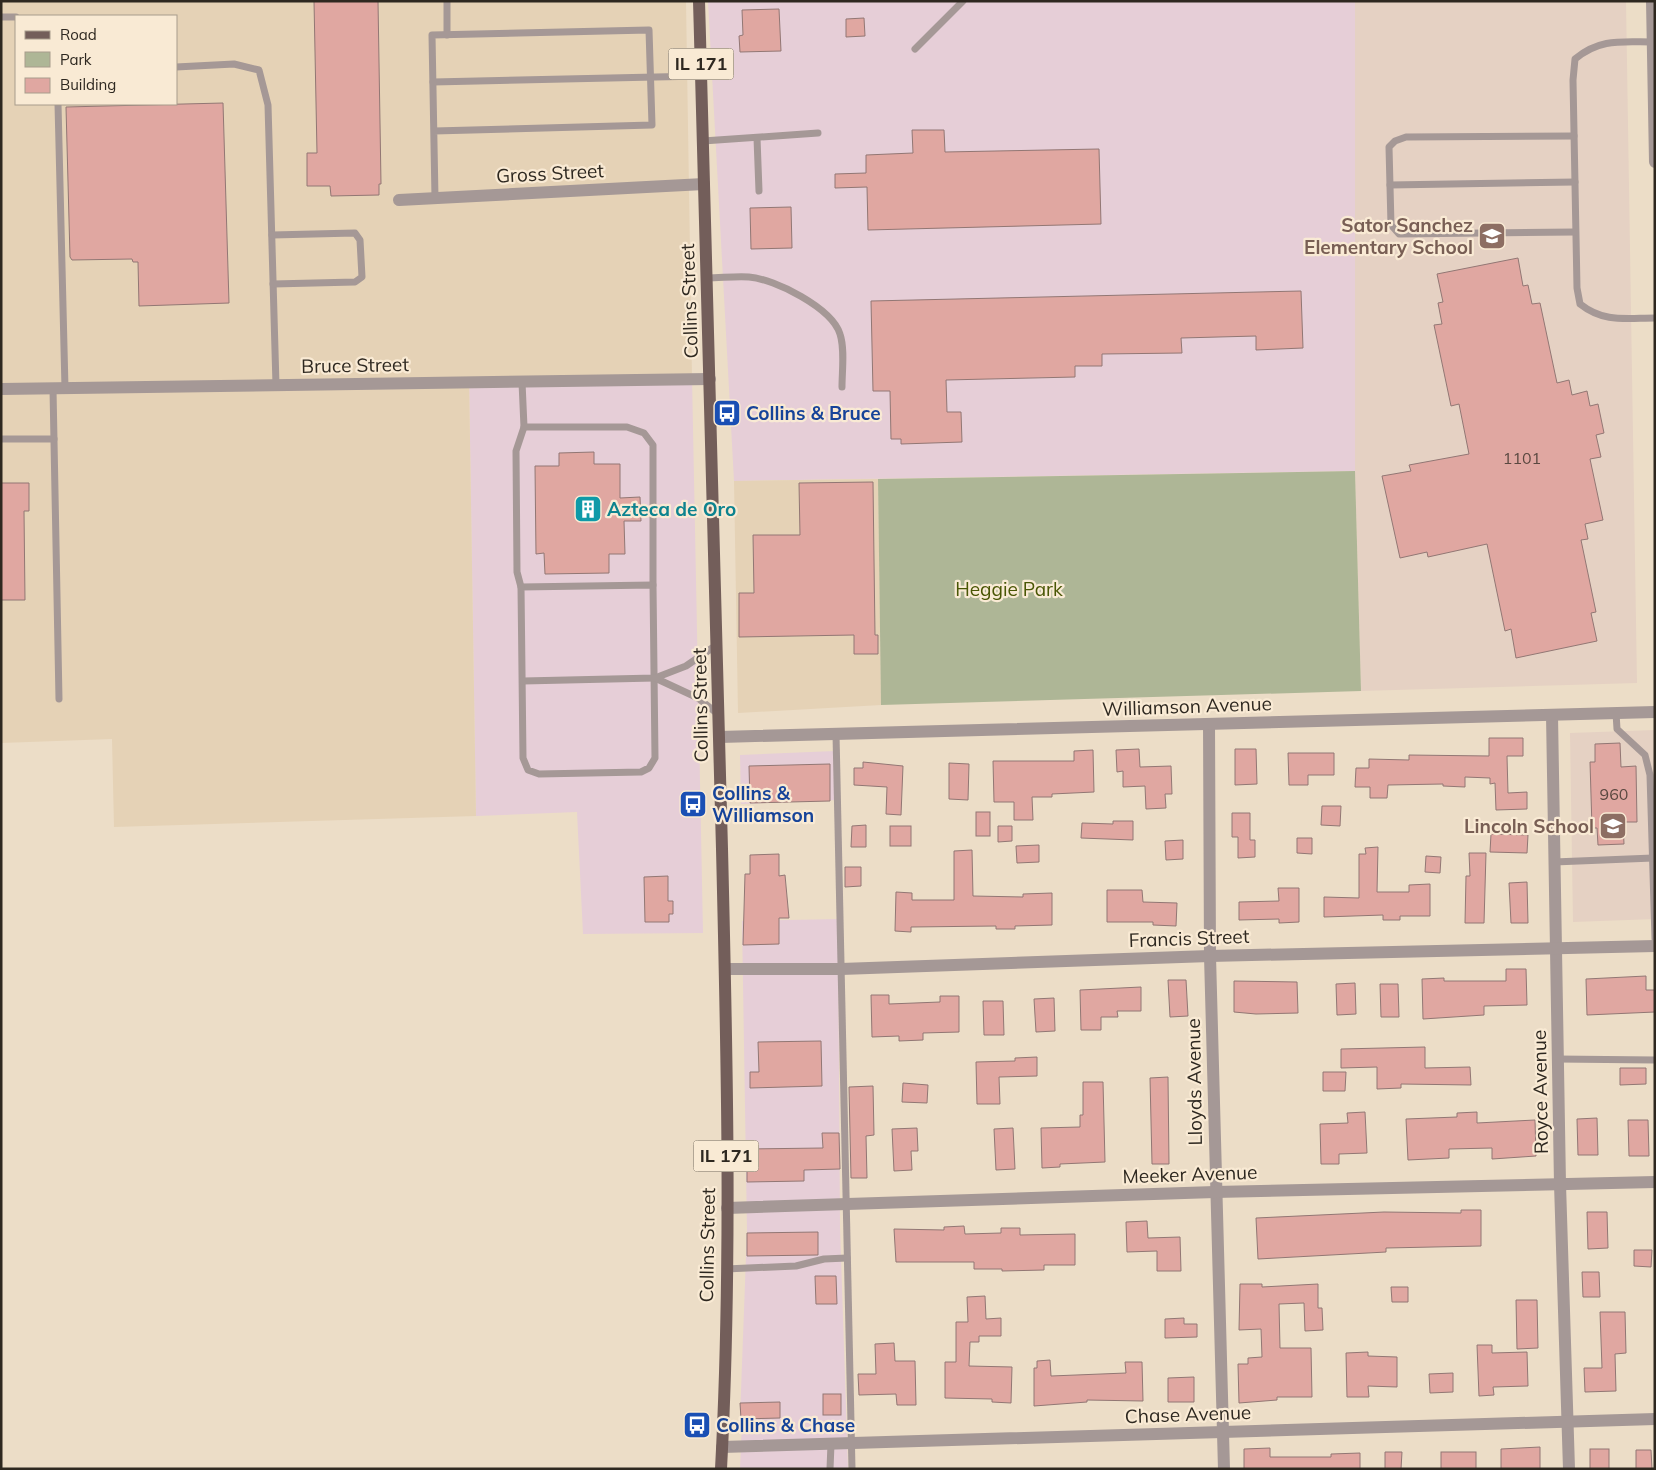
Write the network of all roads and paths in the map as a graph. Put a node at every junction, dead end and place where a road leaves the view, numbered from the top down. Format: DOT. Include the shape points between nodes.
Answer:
graph roads {
  1 [pos="447,1"];
  2 [pos="699,1"];
  3 [pos="962,1"];
  4 [pos="1652,1"];
  5 [pos="1,16"];
  6 [pos="15,17"];
  7 [pos="447,35"];
  8 [pos="1652,42"];
  9 [pos="915,49"];
  10 [pos="178,67"];
  11 [pos="701,76"];
  12 [pos="651,78"];
  13 [pos="433,82"];
  14 [pos="58,105"];
  15 [pos="434,131"];
  16 [pos="818,134"];
  17 [pos="1574,136"];
  18 [pos="758,138"];
  19 [pos="703,141"];
  20 [pos="1655,162"];
  21 [pos="1575,182"];
  22 [pos="704,184"];
  23 [pos="1390,185"];
  24 [pos="759,191"];
  25 [pos="434,198"];
  26 [pos="399,200"];
  27 [pos="1576,232"];
  28 [pos="272,235"];
  29 [pos="707,278"];
  30 [pos="273,284"];
  31 [pos="1655,318"];
  32 [pos="710,379"];
  33 [pos="522,382"];
  34 [pos="276,385"];
  35 [pos="842,387"];
  36 [pos="59,388"];
  37 [pos="1,389"];
  38 [pos="524,427"];
  39 [pos="54,439"];
  40 [pos="1,440"];
  41 [pos="653,585"];
  42 [pos="521,588"];
  43 [pos="718,644"];
  44 [pos="655,678"];
  45 [pos="523,681"];
  46 [pos="59,700"];
  47 [pos="1655,712"];
  48 [pos="1616,713"];
  49 [pos="720,715"];
  50 [pos="1552,715"];
  51 [pos="1208,724"];
  52 [pos="836,734"];
  53 [pos="720,737"];
  54 [pos="1653,858"];
  55 [pos="1554,862"];
  56 [pos="1655,939"];
  57 [pos="1655,946"];
  58 [pos="1556,949"];
  59 [pos="1210,956"];
  60 [pos="725,969"];
  61 [pos="841,969"];
  62 [pos="1558,1059"];
  63 [pos="1655,1060"];
  64 [pos="1655,1182"];
  65 [pos="1560,1184"];
  66 [pos="1215,1192"];
  67 [pos="846,1206"];
  68 [pos="727,1208"];
  69 [pos="847,1258"];
  70 [pos="726,1269"];
  71 [pos="1655,1419"];
  72 [pos="1568,1422"];
  73 [pos="1223,1431"];
  74 [pos="851,1443"];
  75 [pos="831,1444"];
  76 [pos="722,1447"];
  77 [pos="721,1469"];
  78 [pos="830,1469"];
  79 [pos="852,1469"];
  80 [pos="1224,1469"];
  81 [pos="1568,1469"];
  1 -- 7 [label="lane"];
  2 -- 11 [label="main road, Collins Street / IL 171"];
  3 -- 9 [label="lane"];
  4 -- 8 [label="street"];
  5 -- 6 [label="lane"];
  7 -- 12 [label="lane" via="648,30"];
  7 -- 13 [label="lane" via="432,35"];
  8 -- 17 [label="lane" via="1605,43 1587,49 1575,59"];
  8 -- 20 [label="street"];
  10 -- 28 [label="lane" via="234,64 259,70 268,105"];
  11 -- 12 [label="lane"];
  11 -- 19 [label="main road, Collins Street / IL 171"];
  12 -- 13 [label="lane"];
  12 -- 15 [label="lane" via="652,125"];
  13 -- 15 [label="lane"];
  14 -- 36 [label="lane"];
  15 -- 25 [label="lane"];
  16 -- 18 [label="lane"];
  17 -- 21 [label="lane"];
  17 -- 23 [label="lane" via="1406,137 1389,147"];
  18 -- 19 [label="lane"];
  18 -- 24 [label="lane"];
  19 -- 22 [label="main road, Collins Street / IL 171"];
  21 -- 23 [label="lane"];
  21 -- 27 [label="lane"];
  22 -- 25 [label="street, Gross Street"];
  22 -- 29 [label="main road, Collins Street / IL 171"];
  23 -- 27 [label="lane" via="1391,225 1399,234"];
  25 -- 26 [label="street, Gross Street"];
  27 -- 31 [label="lane" via="1580,304 1594,315"];
  28 -- 30 [label="lane"];
  28 -- 30 [label="lane" via="355,233 360,240 362,277 355,282"];
  29 -- 32 [label="main road, Collins Street / IL 171"];
  29 -- 35 [label="lane" via="751,277 775,284 809,301 833,320 840,334"];
  30 -- 34 [label="lane"];
  32 -- 33 [label="street, Bruce Street"];
  32 -- 43 [label="main road, Collins Street / IL 171"];
  33 -- 34 [label="street, Bruce Street"];
  33 -- 38 [label="lane"];
  34 -- 36 [label="street, Bruce Street"];
  36 -- 37 [label="street, Bruce Street"];
  36 -- 39 [label="lane"];
  38 -- 41 [label="lane" via="627,427 644,433 653,445"];
  38 -- 42 [label="lane" via="516,450 517,572"];
  39 -- 40 [label="lane"];
  39 -- 46 [label="lane"];
  41 -- 42 [label="lane"];
  41 -- 44 [label="lane"];
  42 -- 45 [label="lane"];
  43 -- 44 [label="lane" via="686,666"];
  43 -- 49 [label="main road, Collins Street / IL 171"];
  44 -- 45 [label="lane"];
  44 -- 45 [label="lane" via="655,758 649,768 641,772 539,774 528,770 523,758"];
  44 -- 49 [label="lane" via="698,698"];
  47 -- 48 [label="street, Williamson Avenue"];
  48 -- 50 [label="street, Williamson Avenue"];
  48 -- 54 [label="lane" via="1617,729 1638,746 1647,761"];
  49 -- 53 [label="main road, Collins Street / IL 171"];
  50 -- 51 [label="street, Williamson Avenue"];
  50 -- 55 [label="street, Royce Avenue"];
  51 -- 52 [label="street, Williamson Avenue"];
  51 -- 59 [label="street, Lloyds Avenue"];
  52 -- 53 [label="street, Williamson Avenue"];
  52 -- 61 [label="lane"];
  53 -- 60 [label="main road, Collins Street / IL 171"];
  54 -- 55 [label="lane"];
  54 -- 56 [label="lane"];
  55 -- 58 [label="street, Royce Avenue"];
  57 -- 58 [label="street, Francis Street"];
  58 -- 59 [label="street, Francis Street"];
  58 -- 62 [label="street, Royce Avenue"];
  59 -- 61 [label="street, Francis Street"];
  59 -- 66 [label="street, Lloyds Avenue"];
  60 -- 61 [label="street, Francis Street"];
  60 -- 68 [label="main road, Collins Street / IL 171"];
  61 -- 67 [label="lane"];
  62 -- 63 [label="lane"];
  62 -- 65 [label="street, Royce Avenue"];
  64 -- 65 [label="street, Meeker Avenue"];
  65 -- 66 [label="street, Meeker Avenue"];
  65 -- 72 [label="street, Royce Avenue"];
  66 -- 67 [label="street, Meeker Avenue"];
  66 -- 73 [label="street, Lloyds Avenue"];
  67 -- 68 [label="street, Meeker Avenue"];
  67 -- 69 [label="lane"];
  68 -- 70 [label="main road, Collins Street / IL 171"];
  69 -- 70 [label="lane" via="824,1259 796,1266"];
  69 -- 74 [label="lane"];
  70 -- 76 [label="main road, Collins Street / IL 171"];
  71 -- 72 [label="street, Chase Avenue"];
  72 -- 73 [label="street, Chase Avenue"];
  72 -- 81 [label="street, Royce Avenue"];
  73 -- 74 [label="street, Chase Avenue"];
  73 -- 80 [label="street, Lloyds Avenue"];
  74 -- 75 [label="street, Chase Avenue"];
  74 -- 79 [label="lane"];
  75 -- 76 [label="street, Chase Avenue"];
  75 -- 78 [label="lane"];
  76 -- 77 [label="main road, Collins Street / IL 171"];
}
